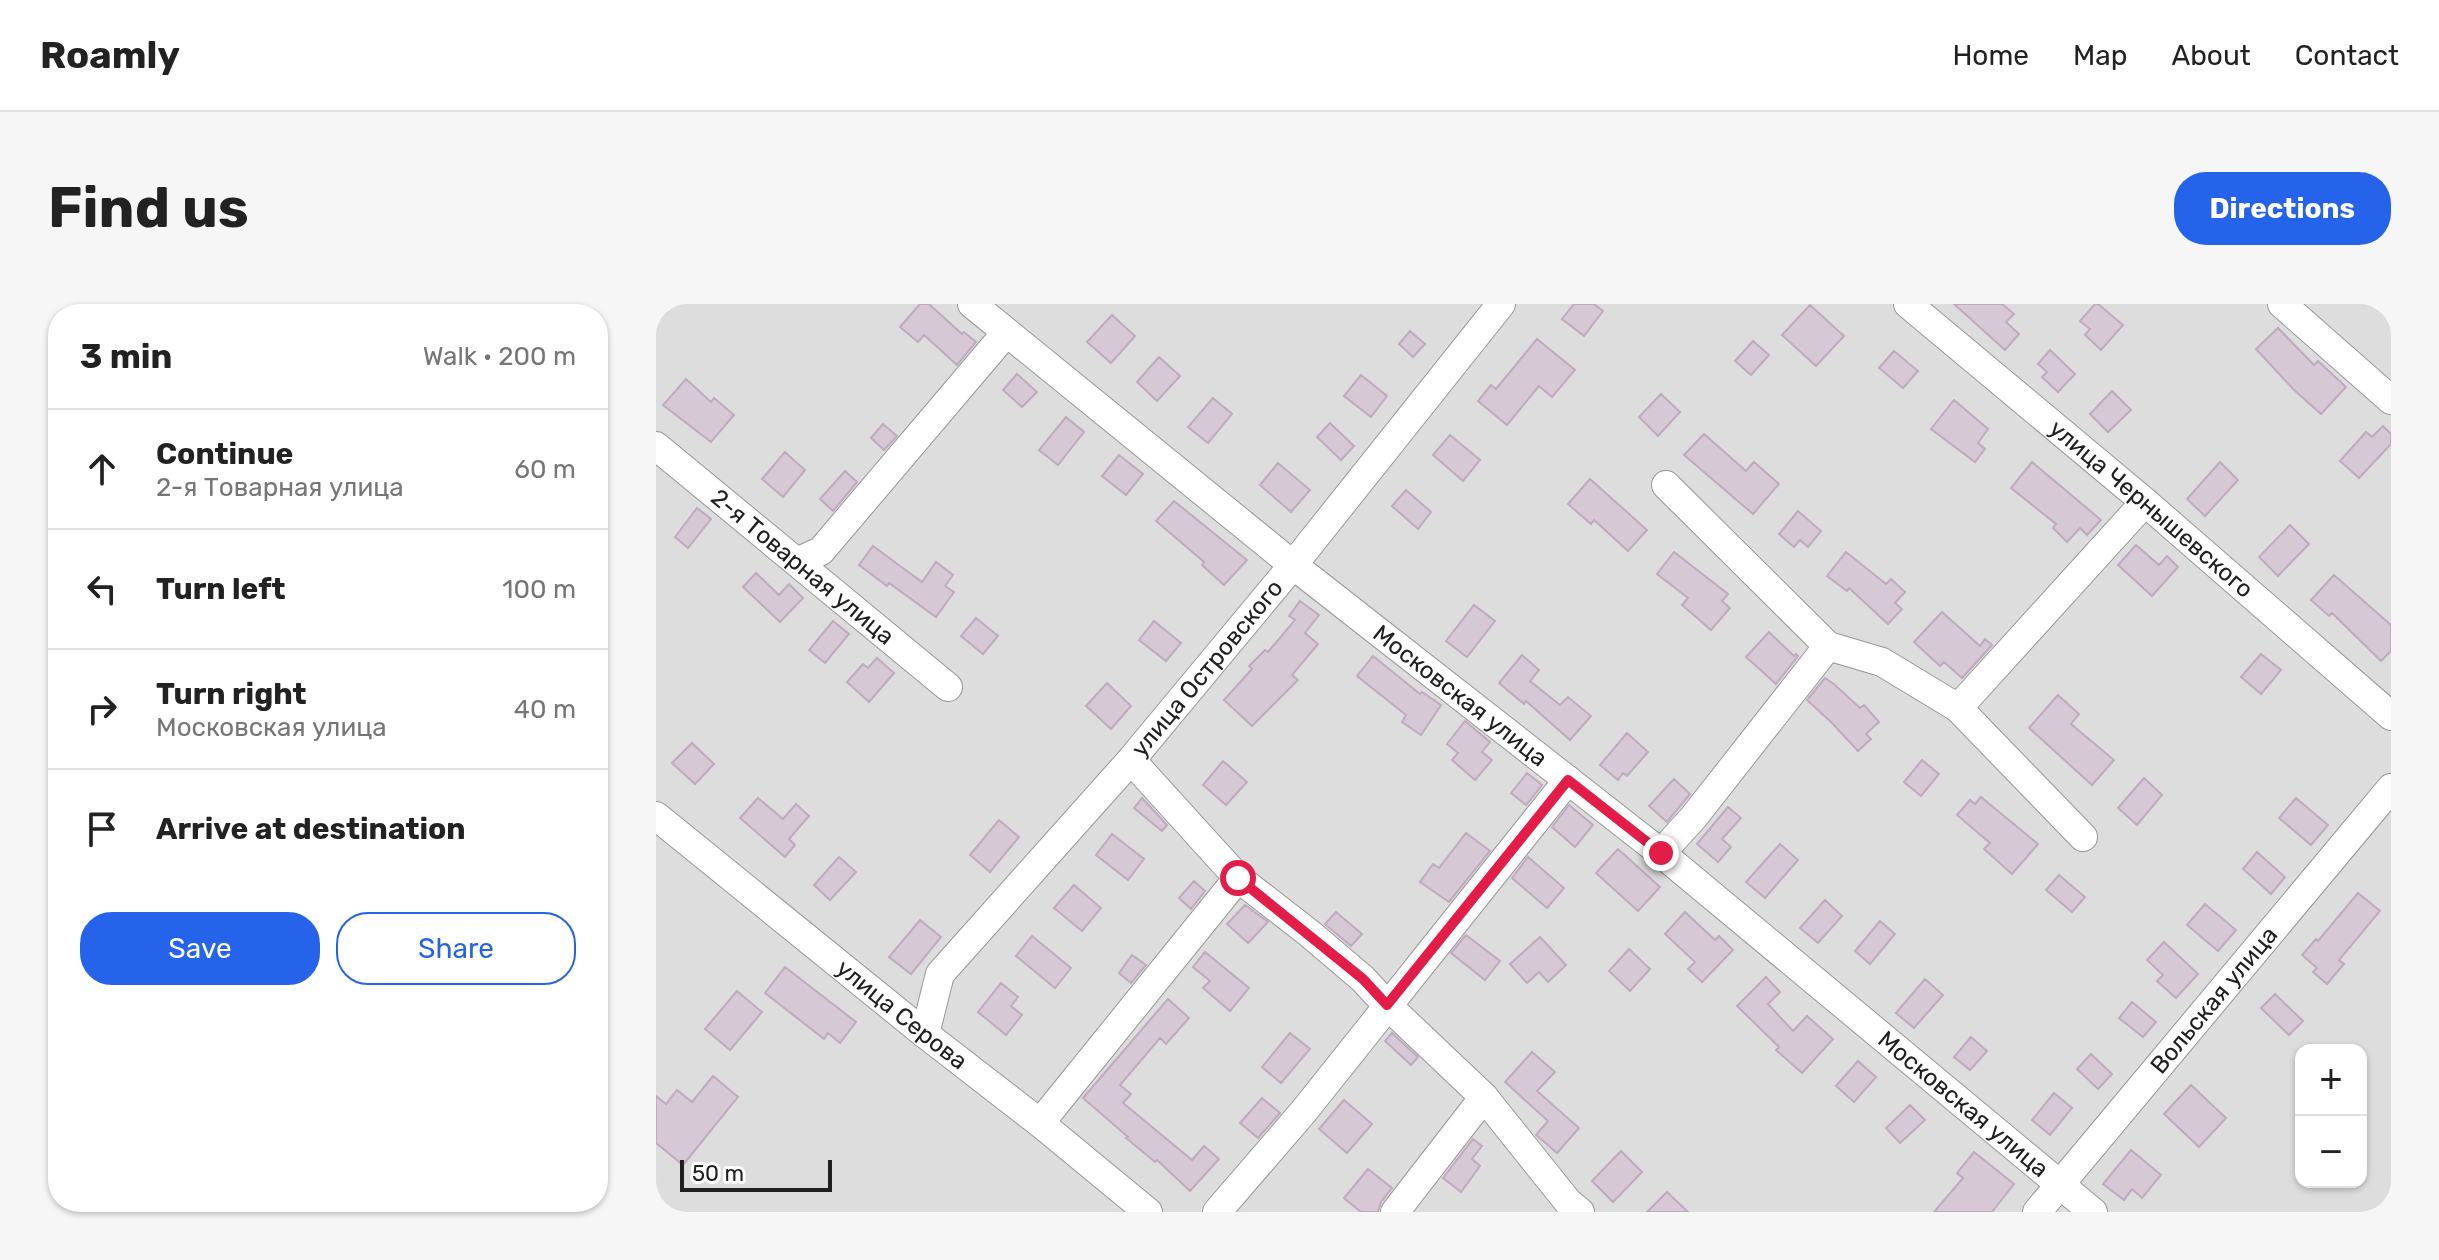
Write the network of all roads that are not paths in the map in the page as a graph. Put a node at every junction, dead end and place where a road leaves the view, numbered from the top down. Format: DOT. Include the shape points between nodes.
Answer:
graph roads {
  1 [pos="972,304"];
  2 [pos="1501,304"];
  3 [pos="1908,304"];
  4 [pos="2282,304"];
  5 [pos="1006,333"];
  6 [pos="2391,400"];
  7 [pos="656,446"];
  8 [pos="1666,485"];
  9 [pos="2145,502"];
  10 [pos="797,562"];
  11 [pos="1293,565"];
  12 [pos="1828,646"];
  13 [pos="948,687"];
  14 [pos="1958,708"];
  15 [pos="2391,716"];
  16 [pos="1131,760"];
  17 [pos="1568,780"];
  18 [pos="2391,788"];
  19 [pos="656,816"];
  20 [pos="2083,837"];
  21 [pos="1661,853"];
  22 [pos="1238,878"];
  23 [pos="1387,1005"];
  24 [pos="925,1034"];
  25 [pos="1484,1097"];
  26 [pos="1040,1123"];
  27 [pos="2060,1184"];
  28 [pos="1569,1209"];
  29 [pos="1148,1212"];
  30 [pos="1217,1212"];
  31 [pos="1395,1212"];
  32 [pos="2037,1212"];
  33 [pos="2093,1212"];
  1 -- 5 [label="street, Московская улица"];
  2 -- 11 [label="street, улица Островского"];
  3 -- 9 [label="street, улица Чернышевского"];
  4 -- 6 [label="street"];
  5 -- 10 [label="street" via="821,551"];
  5 -- 11 [label="street, Московская улица"];
  7 -- 10 [label="street, 2-я Товарная улица"];
  8 -- 12 [label="street"];
  9 -- 14 [label="street"];
  9 -- 15 [label="street, улица Чернышевского"];
  10 -- 13 [label="street, 2-я Товарная улица"];
  11 -- 16 [label="street, улица Островского"];
  11 -- 17 [label="street, Московская улица"];
  12 -- 14 [label="street" via="1882,662"];
  12 -- 21 [label="street"];
  14 -- 20 [label="street"];
  16 -- 22 [label="street"];
  16 -- 24 [label="street, улица Островского" via="940,974"];
  17 -- 21 [label="street, Московская улица"];
  17 -- 23 [label="street"];
  18 -- 27 [label="street, Вольская улица"];
  19 -- 24 [label="street, улица Серова"];
  21 -- 27 [label="street, Московская улица"];
  22 -- 23 [label="street" via="1352,969"];
  22 -- 26 [label="street"];
  23 -- 25 [label="street"];
  23 -- 30 [label="street"];
  24 -- 26 [label="street, улица Серова"];
  25 -- 28 [label="street"];
  25 -- 31 [label="street"];
  26 -- 29 [label="street, улица Серова"];
  27 -- 32 [label="street, Вольская улица"];
  27 -- 33 [label="street, Московская улица"];
}
